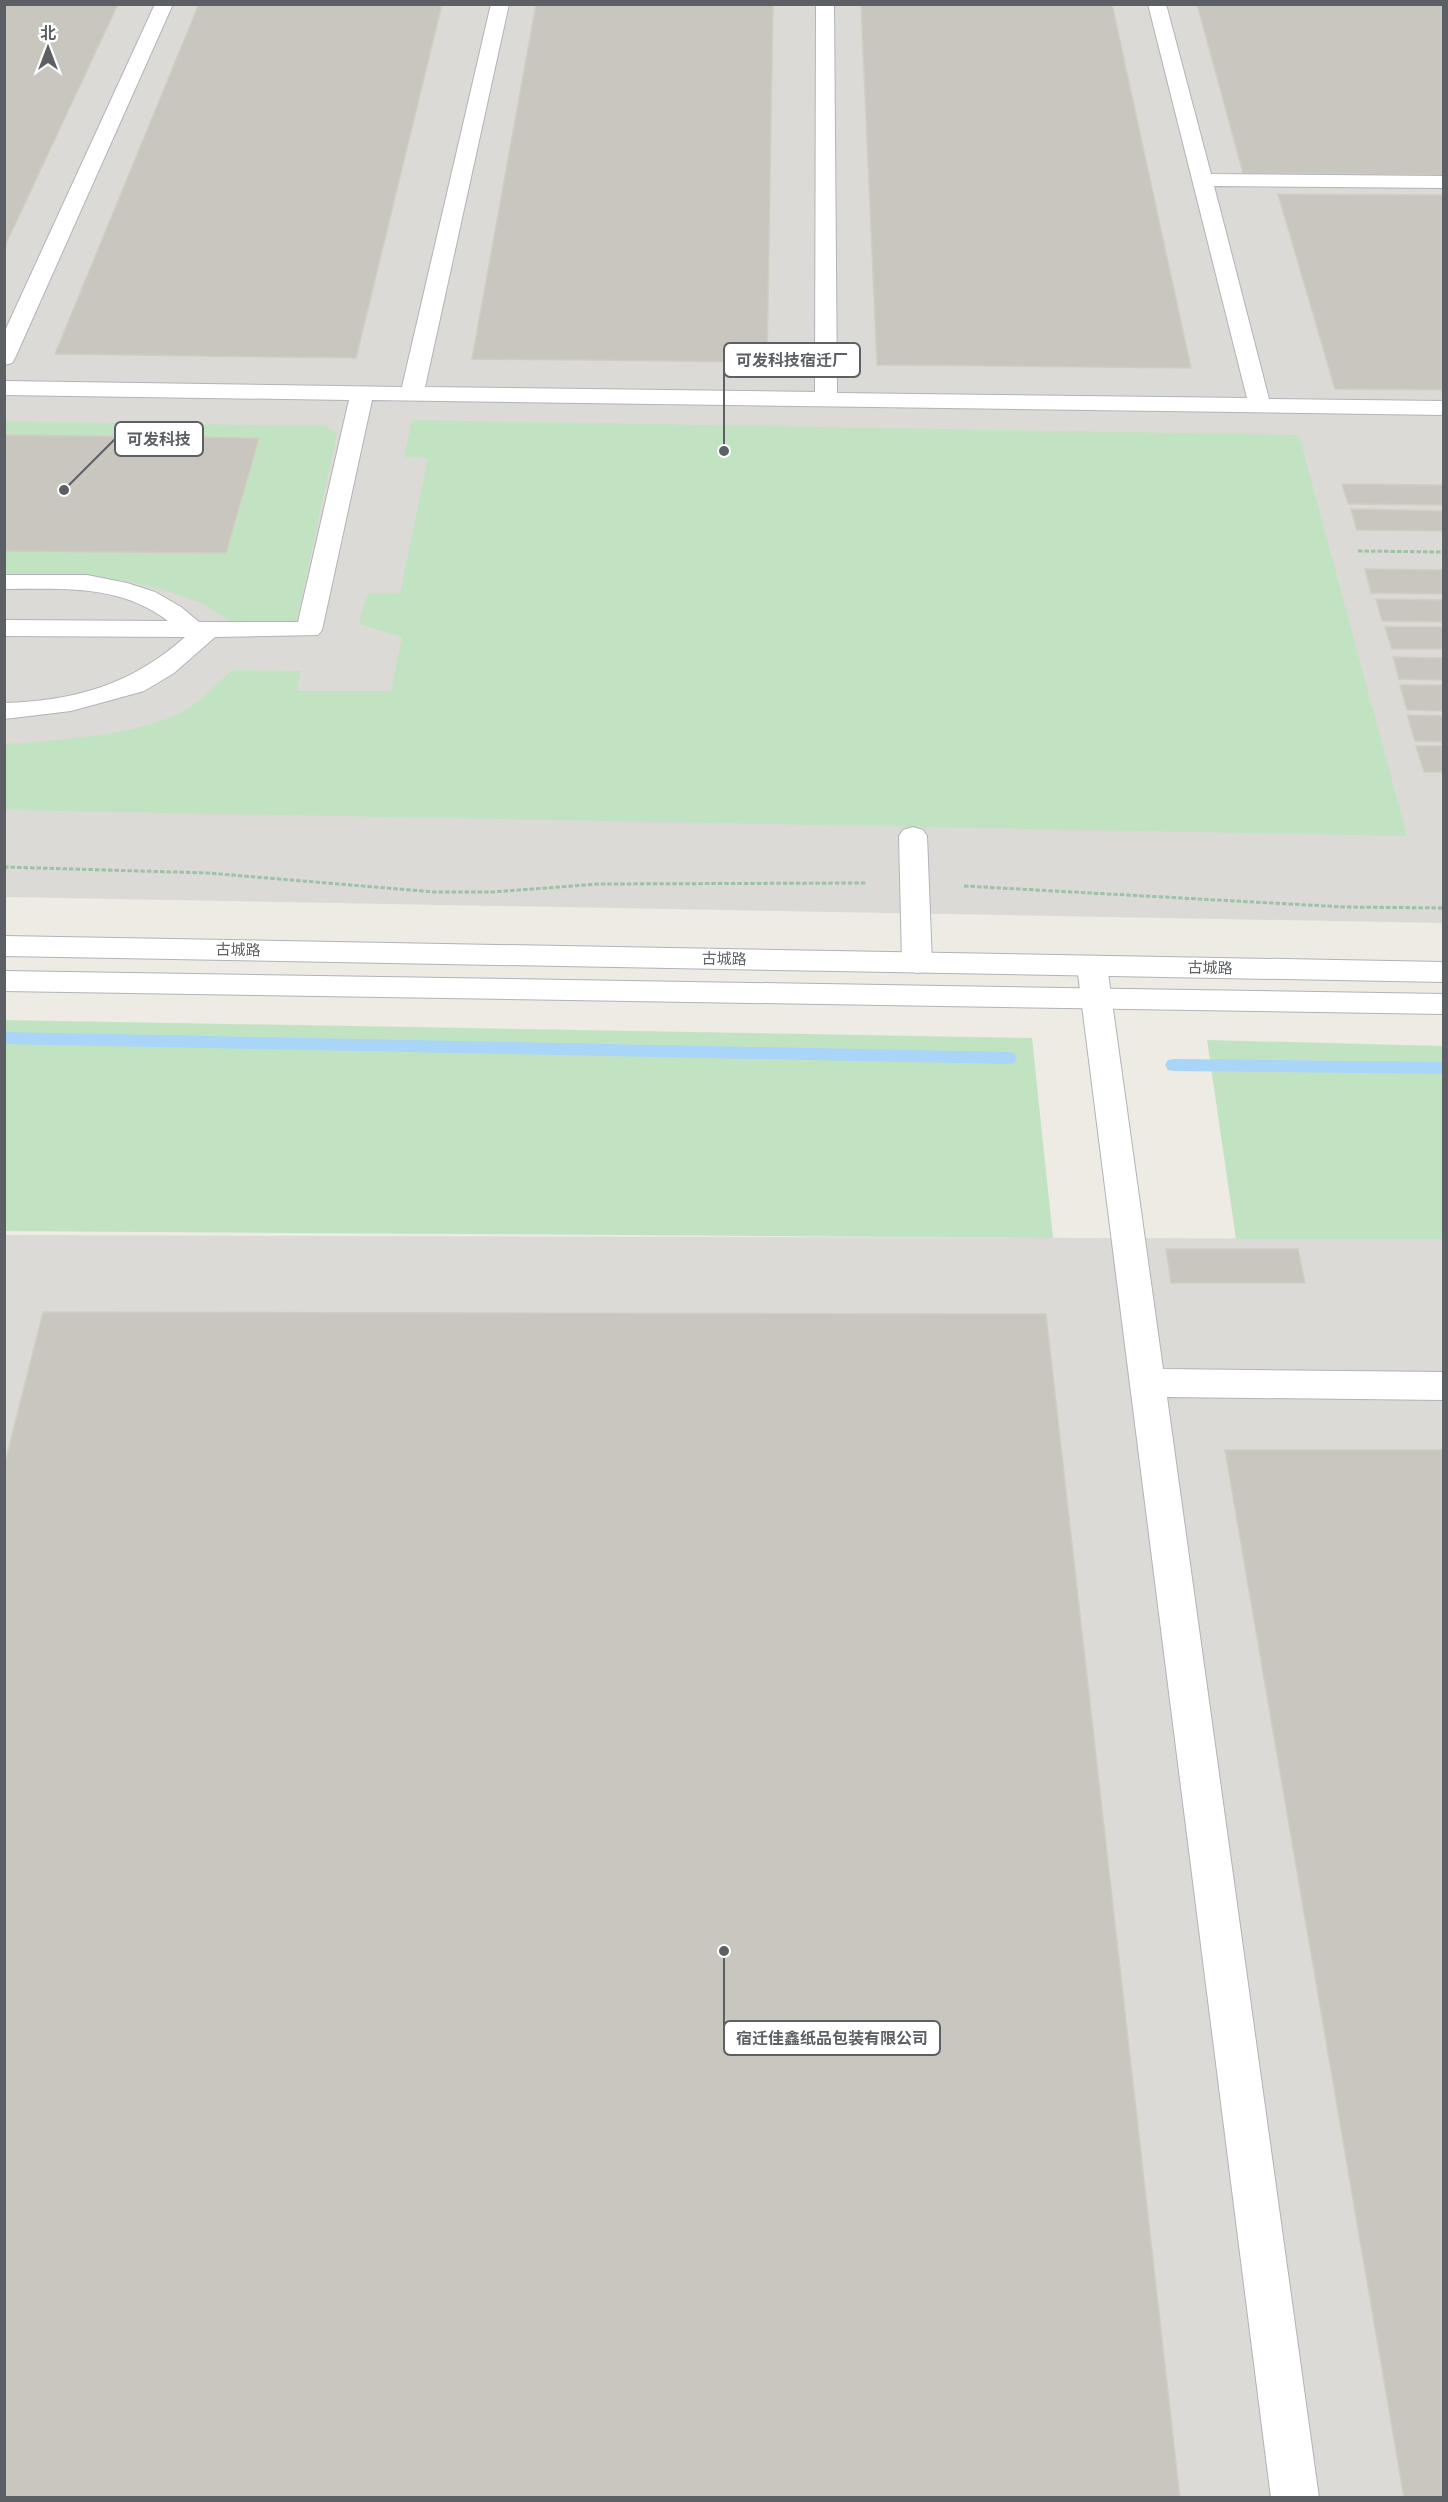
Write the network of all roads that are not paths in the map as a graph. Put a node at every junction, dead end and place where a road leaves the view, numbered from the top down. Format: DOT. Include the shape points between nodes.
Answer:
graph roads {
  1 [pos="164,4"];
  2 [pos="500,4"];
  3 [pos="825,4"];
  4 [pos="1157,4"];
  5 [pos="1204,180"];
  6 [pos="1443,182"];
  7 [pos="4,358"];
  8 [pos="4,388"];
  9 [pos="362,393"];
  10 [pos="412,394"];
  11 [pos="825,399"];
  12 [pos="1260,406"];
  13 [pos="1443,408"];
  14 [pos="4,582"];
  15 [pos="4,628"];
  16 [pos="201,630"];
  17 [pos="4,711"];
  18 [pos="913,836"];
  19 [pos="4,946"];
  20 [pos="917,963"];
  21 [pos="1443,972"];
  22 [pos="4,981"];
  23 [pos="1094,982"];
  24 [pos="1443,1004"];
  25 [pos="1147,1383"];
  26 [pos="1443,1386"];
  27 [pos="1295,2498"];
  1 -- 7 [label="main road"];
  2 -- 10 [label="main road"];
  3 -- 11 [label="main road"];
  4 -- 5 [label="main road"];
  5 -- 6 [label="main road"];
  5 -- 12 [label="main road"];
  8 -- 9 [label="main road"];
  9 -- 10 [label="main road"];
  9 -- 16 [label="main road" via="309,630"];
  10 -- 11 [label="main road"];
  11 -- 12 [label="main road"];
  12 -- 13 [label="main road"];
  14 -- 16 [label="main road" via="93,582 164,606"];
  15 -- 16 [label="main road"];
  16 -- 17 [label="main road" via="173,661 135,685 76,702"];
  18 -- 20 [label="main road"];
  19 -- 20 [label="main road, 古城路"];
  20 -- 23 [label="main road, 古城路"];
  21 -- 23 [label="main road, 古城路"];
  22 -- 23 [label="main road, 古城路"];
  23 -- 24 [label="main road, 古城路"];
  23 -- 25 [label="main road"];
  25 -- 26 [label="main road"];
  25 -- 27 [label="main road"];
}
